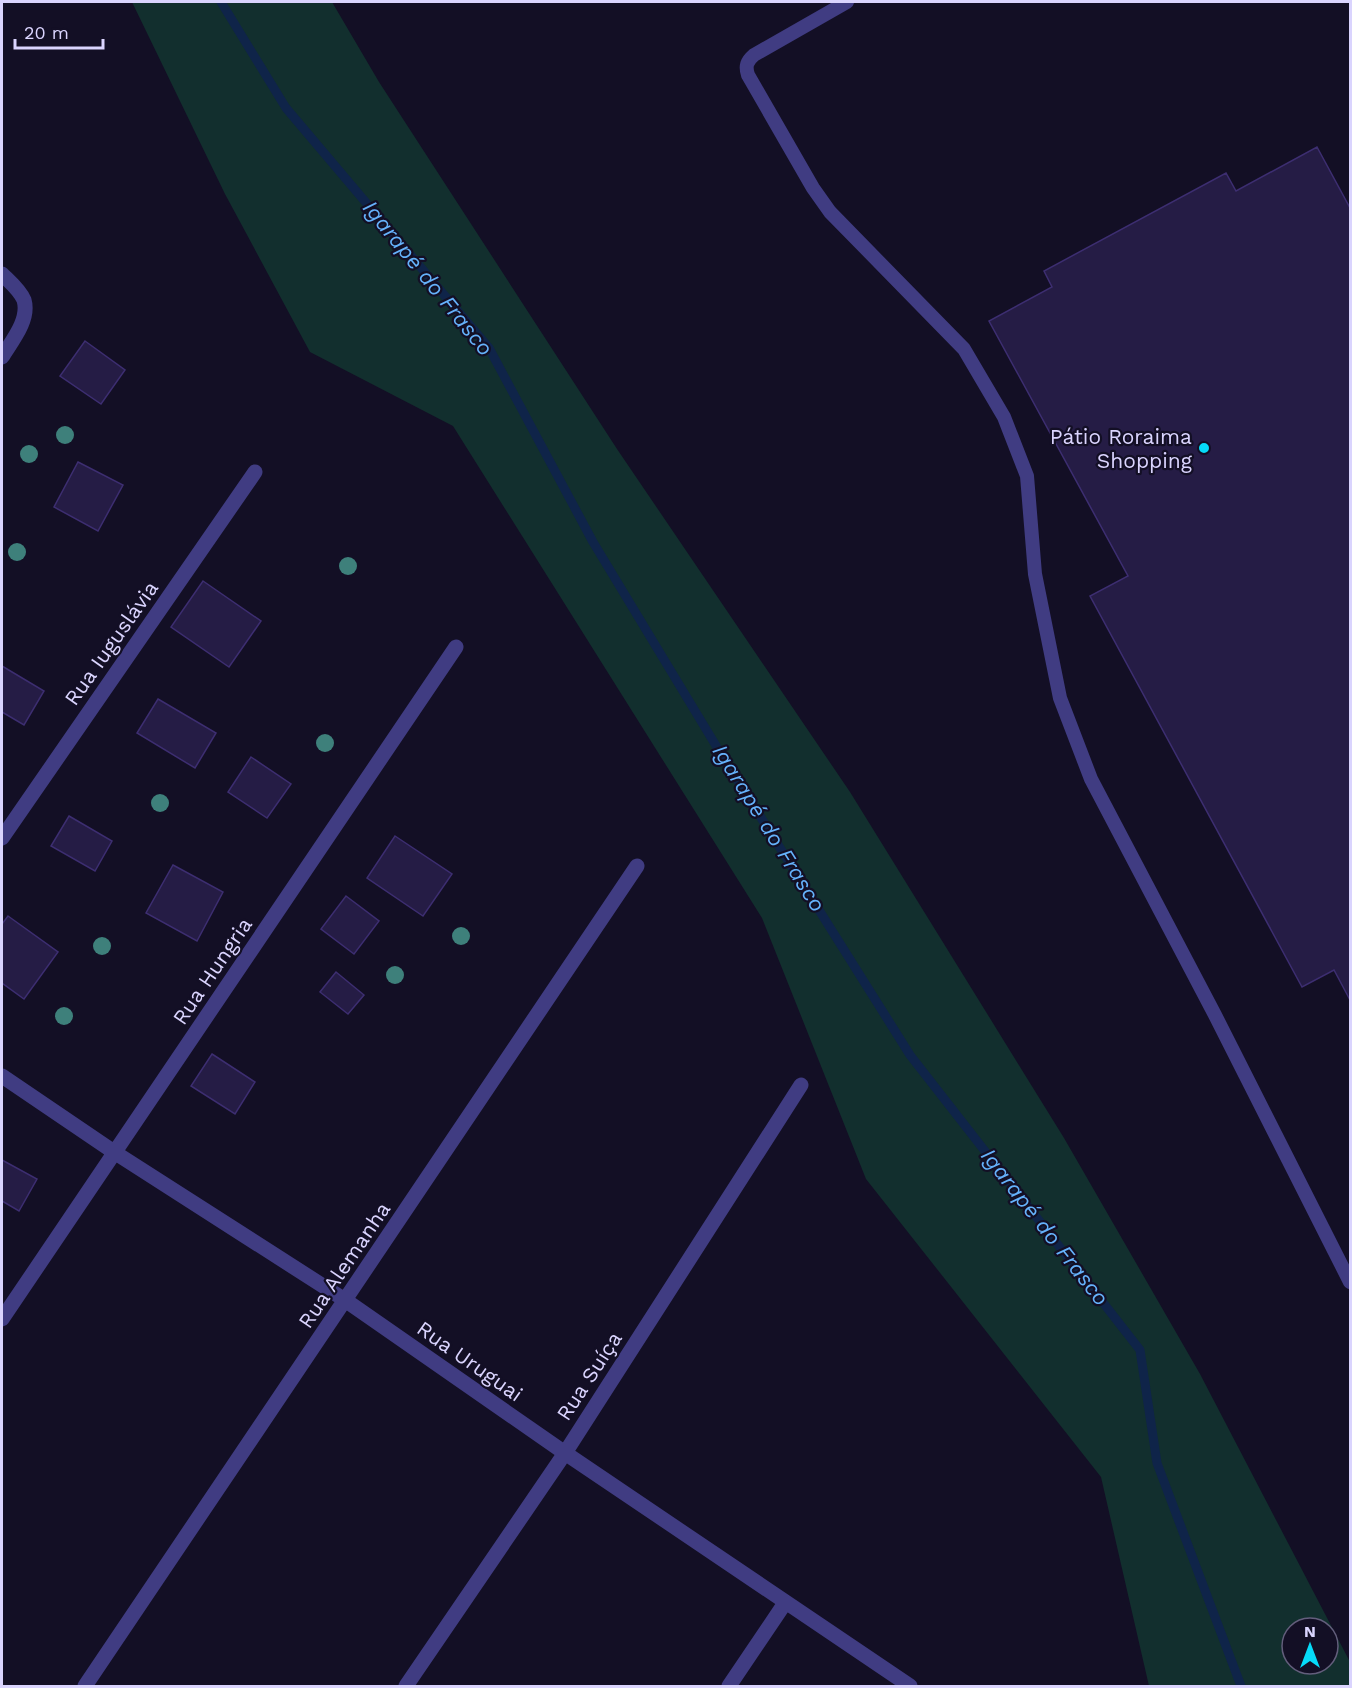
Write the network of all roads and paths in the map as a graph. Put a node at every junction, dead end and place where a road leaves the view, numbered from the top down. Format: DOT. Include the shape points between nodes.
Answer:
graph roads {
  1 [pos="848,2"];
  2 [pos="2,274"];
  3 [pos="2,357"];
  4 [pos="255,472"];
  5 [pos="456,647"];
  6 [pos="2,838"];
  7 [pos="637,866"];
  8 [pos="2,1076"];
  9 [pos="801,1084"];
  10 [pos="114,1152"];
  11 [pos="1350,1282"];
  12 [pos="345,1300"];
  13 [pos="2,1319"];
  14 [pos="565,1453"];
  15 [pos="785,1603"];
  16 [pos="85,1686"];
  17 [pos="406,1686"];
  18 [pos="729,1686"];
  19 [pos="910,1686"];
  1 -- 11 [label="lane" via="748,60 748,75 830,212 964,349 1004,417 1027,476 1035,574 1060,698 1090,779"];
  2 -- 3 [label="street" via="24,300 24,316"];
  4 -- 6 [label="street, Rua Iuguslávia"];
  5 -- 10 [label="street, Rua Hungria"];
  7 -- 12 [label="street, Rua Alemanha"];
  8 -- 10 [label="street, Rua Uruguai"];
  9 -- 14 [label="street, Rua Suíça"];
  10 -- 12 [label="street, Rua Uruguai"];
  10 -- 13 [label="street, Rua Hungria"];
  12 -- 14 [label="street, Rua Uruguai"];
  12 -- 16 [label="street, Rua Alemanha"];
  14 -- 15 [label="street, Rua Uruguai"];
  14 -- 17 [label="street, Rua Suíça"];
  15 -- 18 [label="street"];
  15 -- 19 [label="street, Rua Uruguai"];
}
